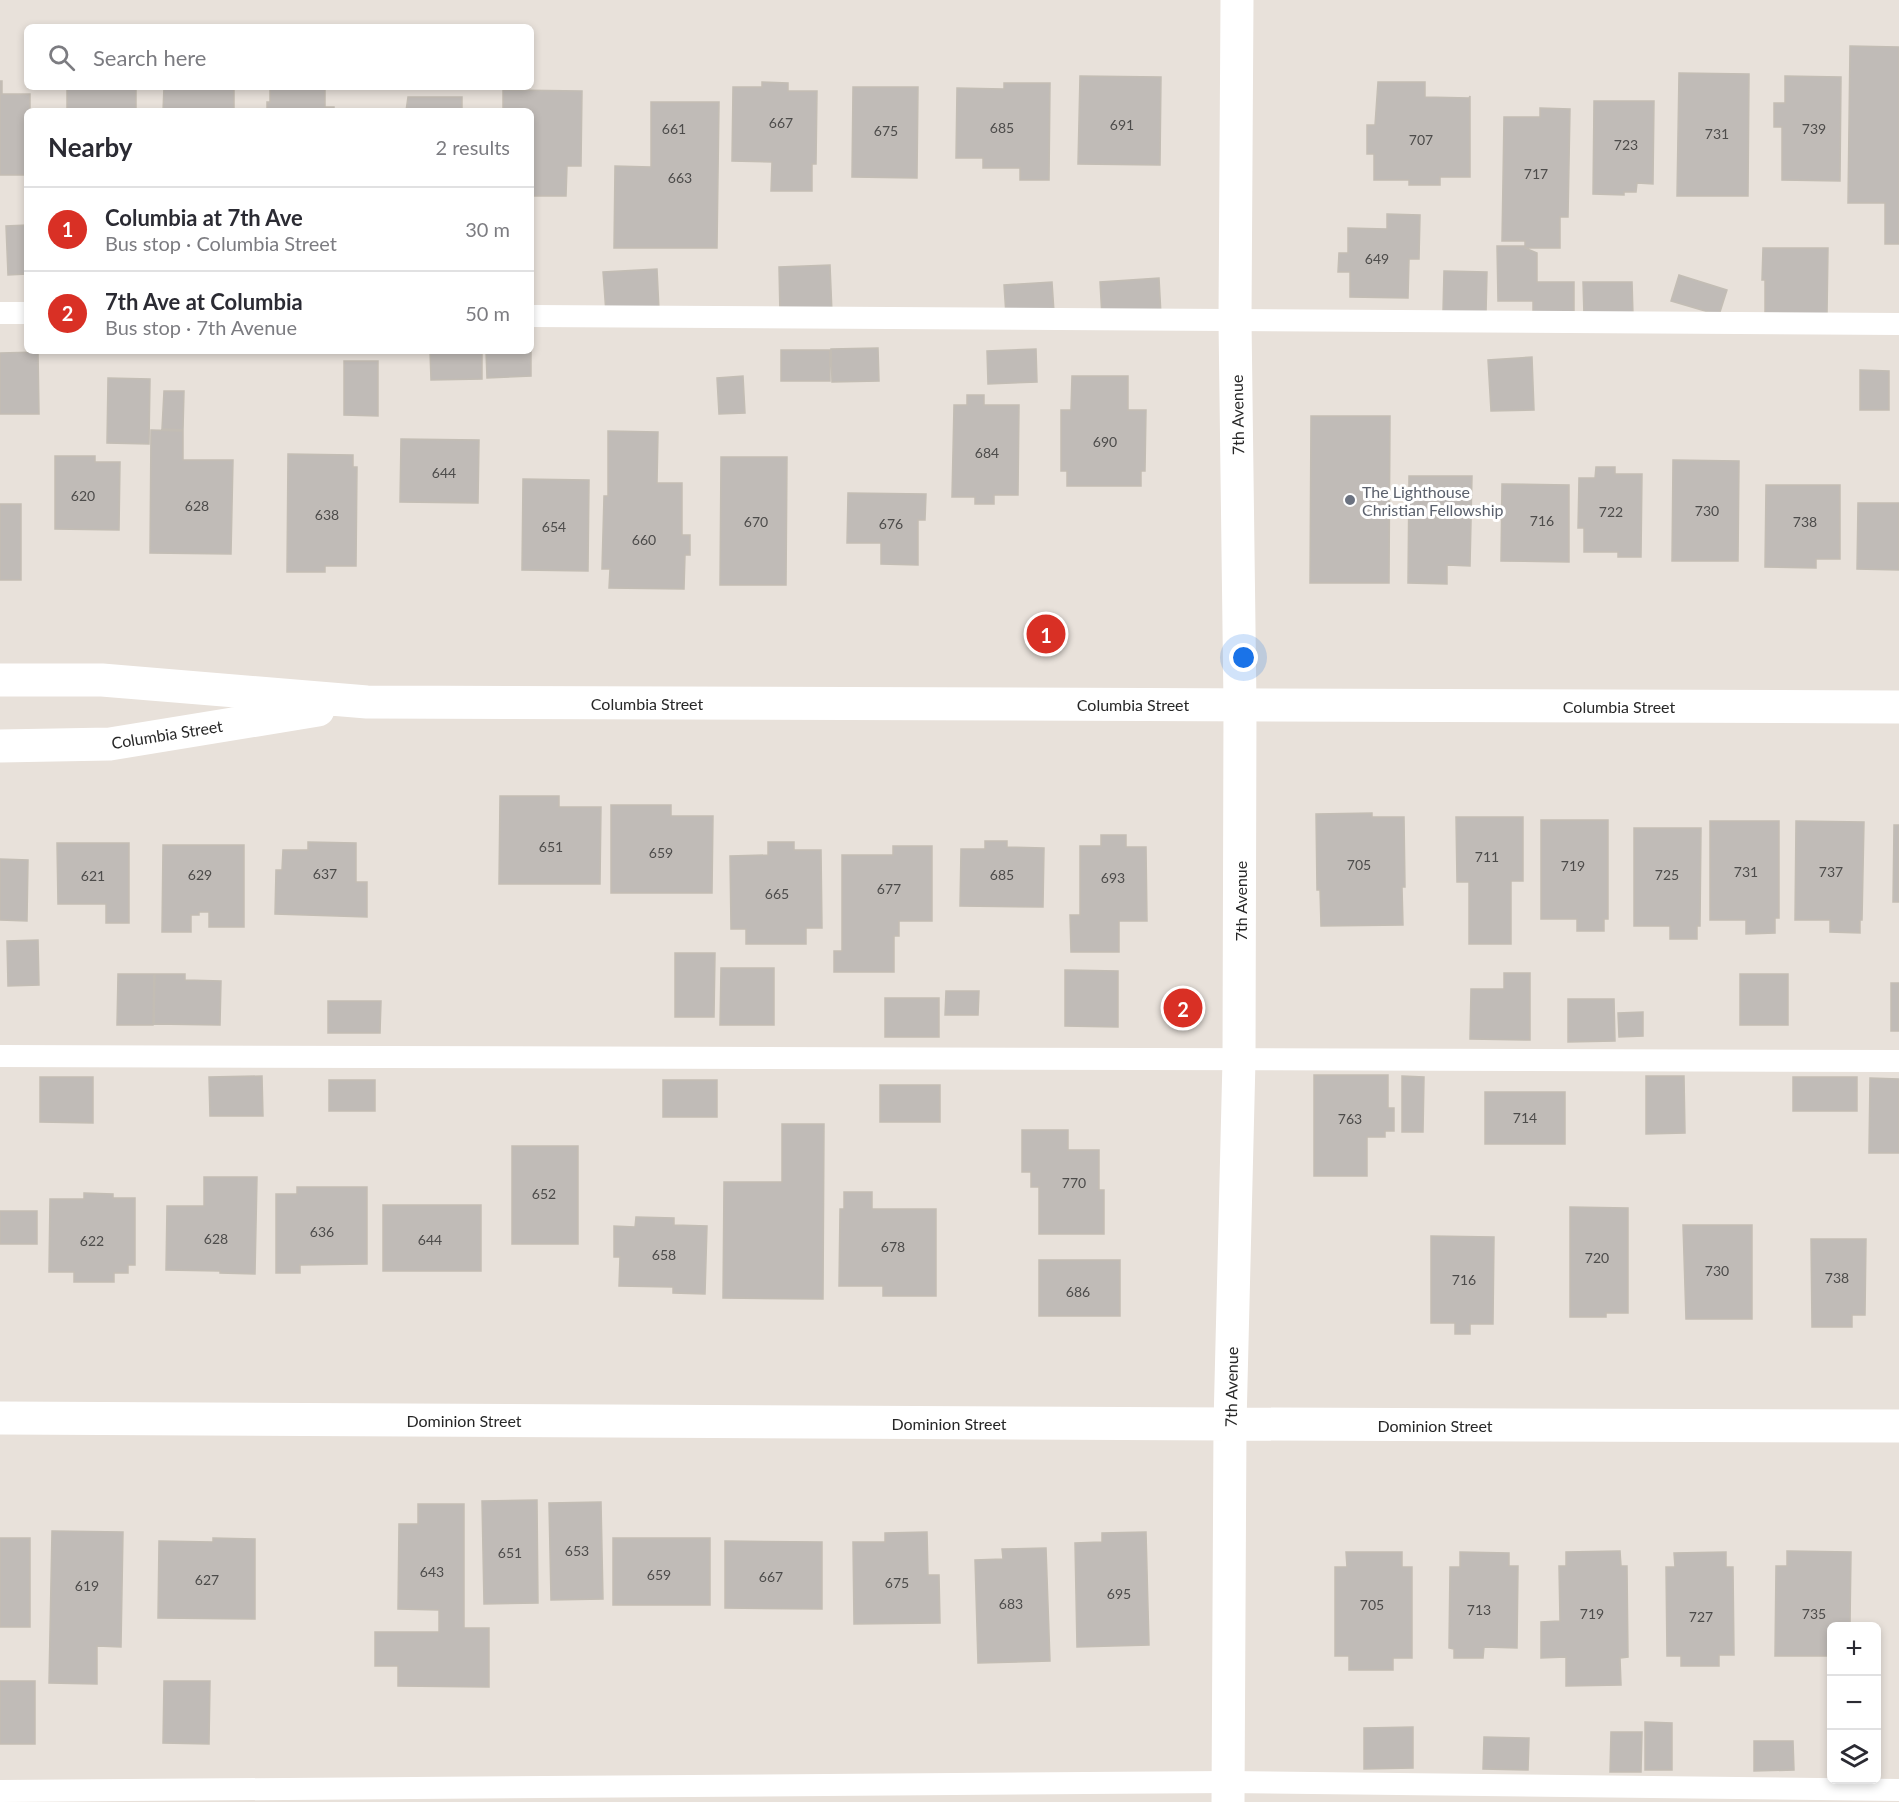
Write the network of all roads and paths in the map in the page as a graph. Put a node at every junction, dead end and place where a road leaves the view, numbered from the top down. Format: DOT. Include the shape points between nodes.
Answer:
graph roads {
  1 [pos="1237,0"];
  2 [pos="0,313"];
  3 [pos="24,313"];
  4 [pos="534,316"];
  5 [pos="1235,320"];
  6 [pos="1899,324"];
  7 [pos="0,680"];
  8 [pos="367,702"];
  9 [pos="1240,704"];
  10 [pos="1899,707"];
  11 [pos="0,746"];
  12 [pos="0,1056"];
  13 [pos="1239,1060"];
  14 [pos="1899,1061"];
  15 [pos="0,1418"];
  16 [pos="1230,1424"];
  17 [pos="1899,1425"];
  18 [pos="1899,1790"];
  19 [pos="0,1791"];
  20 [pos="1228,1792"];
  1 -- 5 [label="street, 7th Avenue"];
  2 -- 3 [label="lane"];
  4 -- 5 [label="lane"];
  5 -- 6 [label="lane"];
  5 -- 9 [label="street, 7th Avenue"];
  7 -- 8 [label="street, Columbia Street" via="102,680"];
  8 -- 9 [label="street, Columbia Street"];
  8 -- 11 [label="street, Columbia Street" via="110,744"];
  9 -- 10 [label="street, Columbia Street"];
  9 -- 13 [label="street, 7th Avenue"];
  12 -- 13 [label="lane"];
  13 -- 14 [label="lane"];
  13 -- 16 [label="street, 7th Avenue"];
  15 -- 16 [label="street, Dominion Street"];
  16 -- 17 [label="street, Dominion Street"];
  16 -- 20 [label="street, 7th Avenue"];
  18 -- 20 [label="lane"];
  19 -- 20 [label="lane"];
}
